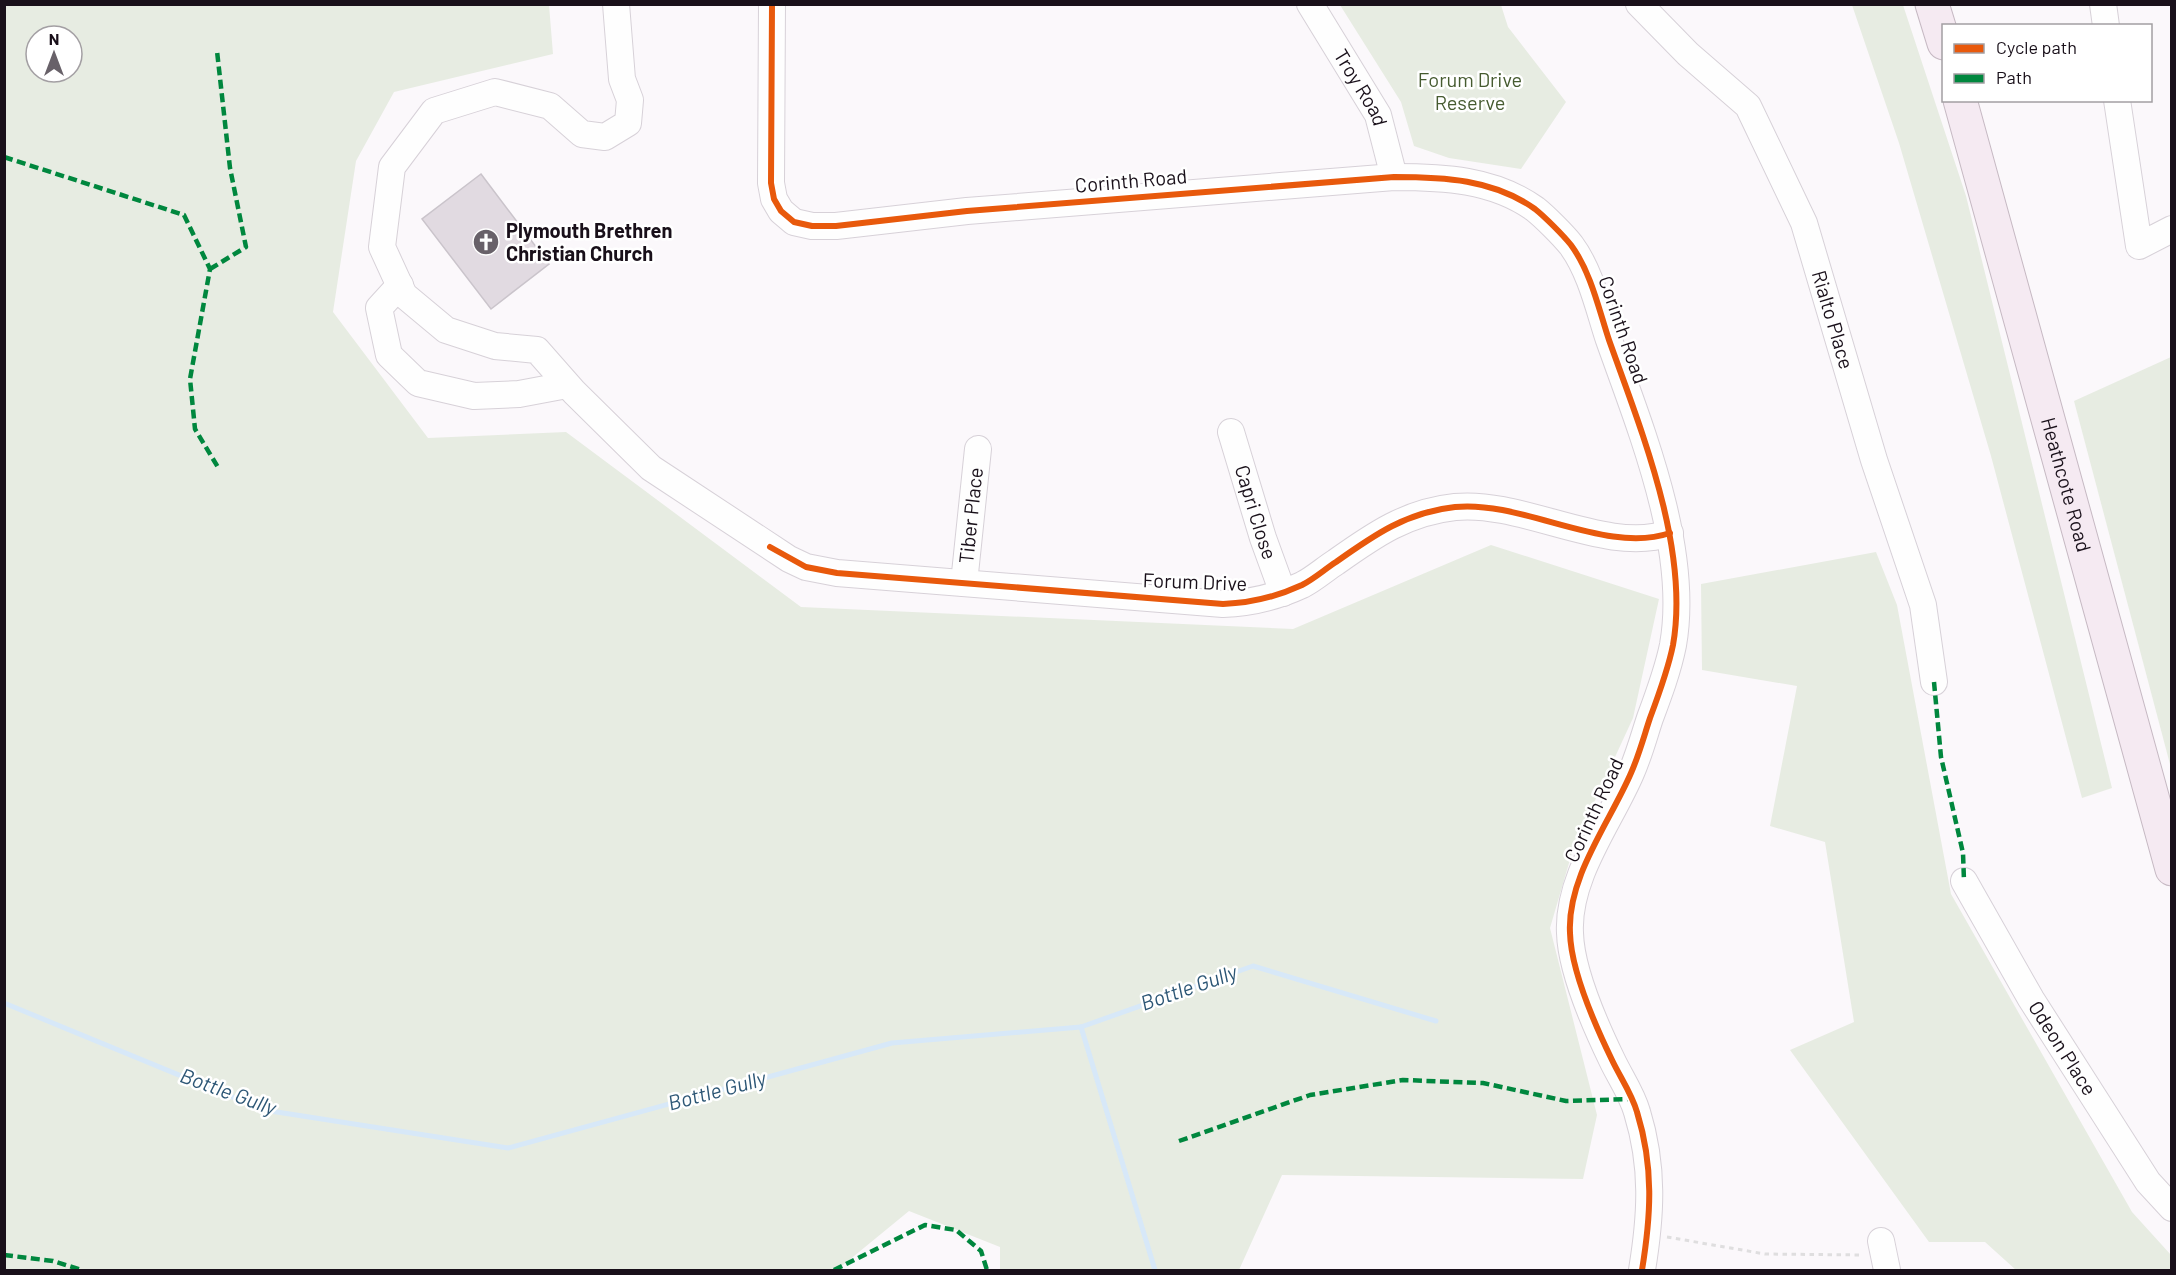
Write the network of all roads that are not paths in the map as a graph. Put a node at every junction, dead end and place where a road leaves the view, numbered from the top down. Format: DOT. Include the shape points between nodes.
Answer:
graph roads {
  1 [pos="616,4"];
  2 [pos="772,4"];
  3 [pos="1310,4"];
  4 [pos="1639,4"];
  5 [pos="1932,4"];
  6 [pos="2103,4"];
  7 [pos="2106,24"];
  8 [pos="1942,36"];
  9 [pos="1961,102"];
  10 [pos="2117,102"];
  11 [pos="1394,177"];
  12 [pos="2172,229"];
  13 [pos="400,285"];
  14 [pos="567,386"];
  15 [pos="1231,432"];
  16 [pos="978,449"];
  17 [pos="1670,533"];
  18 [pos="964,583"];
  19 [pos="1282,593"];
  20 [pos="1934,682"];
  21 [pos="2172,869"];
  22 [pos="1965,881"];
  23 [pos="2172,1208"];
  24 [pos="1642,1270"];
  1 -- 13 [label="street, Forum Drive" via="622,79 630,100 628,123 605,137 582,134 550,106 495,92 434,111 392,167 382,247"];
  2 -- 11 [label="street, Corinth Road" via="771,183 781,212 795,222 836,226 968,211"];
  3 -- 11 [label="street, Troy Road" via="1378,115"];
  4 -- 20 [label="street, Rialto Place" via="1688,54 1748,106 1804,223 1874,460 1923,605"];
  5 -- 8 [label="highway"];
  6 -- 7 [label="street"];
  9 -- 21 [label="highway, Heathcote Road"];
  10 -- 12 [label="street" via="2139,246"];
  11 -- 17 [label="street, Corinth Road" via="1469,181 1505,192 1536,210 1571,245 1586,273 1637,418"];
  13 -- 14 [label="street, Forum Drive" via="404,295 446,330 495,346 537,350"];
  13 -- 14 [label="street" via="379,308 389,355 418,383 474,396"];
  14 -- 18 [label="street, Forum Drive" via="651,468 789,559 821,571"];
  15 -- 19 [label="street, Capri Close"];
  16 -- 18 [label="street, Tiber Place"];
  17 -- 19 [label="street, Forum Drive" via="1656,538 1614,537 1511,512 1455,507 1397,522 1304,584"];
  17 -- 24 [label="street, Corinth Road" via="1677,608 1673,646 1632,772 1585,862 1571,908 1570,932 1574,960 1597,1028 1637,1110 1645,1148 1650,1210"];
  18 -- 19 [label="street, Forum Drive" via="1223,604 1264,600"];
  22 -- 23 [label="street, Odeon Place" via="2031,999 2148,1182"];
}
